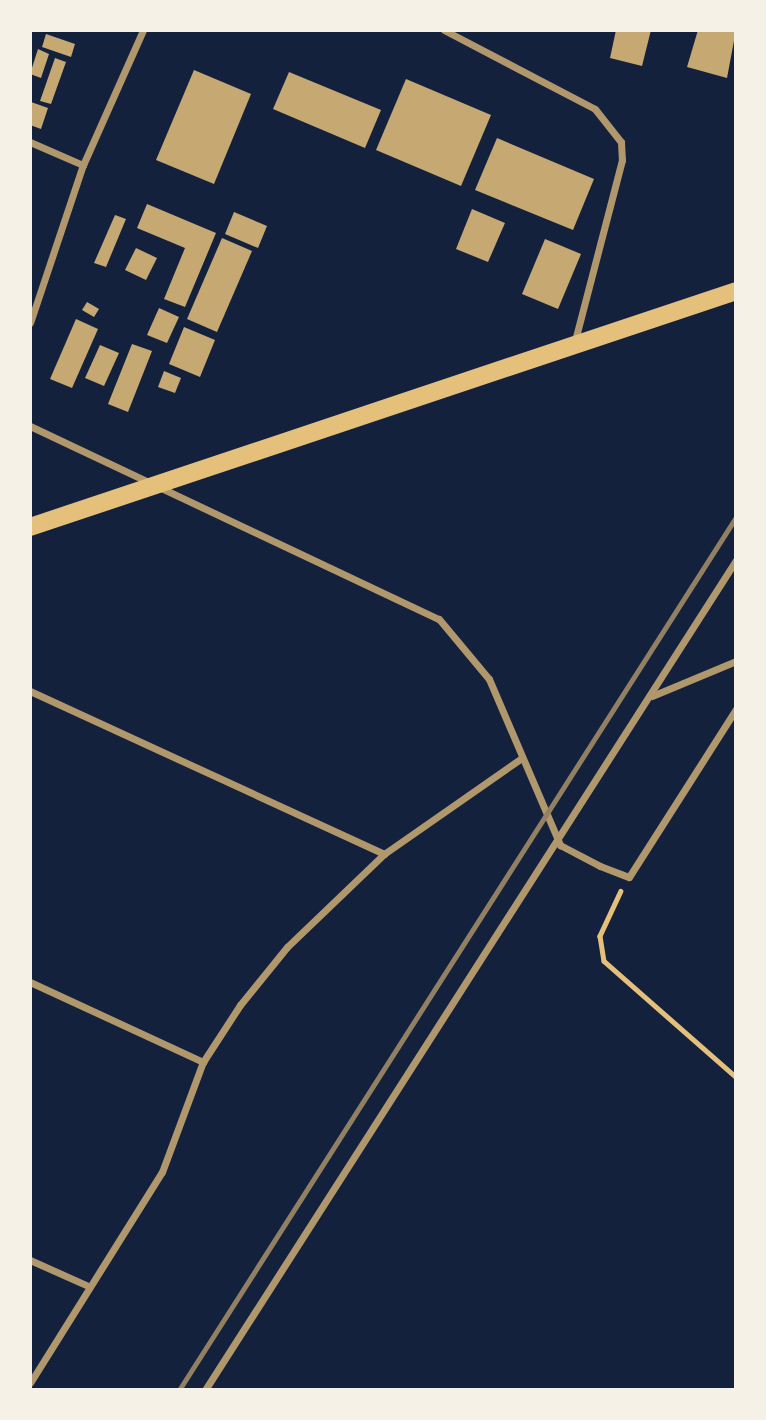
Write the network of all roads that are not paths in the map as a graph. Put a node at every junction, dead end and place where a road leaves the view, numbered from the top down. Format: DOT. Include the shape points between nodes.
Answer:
graph roads {
  1 [pos="143,30"];
  2 [pos="444,30"];
  3 [pos="30,142"];
  4 [pos="83,165"];
  5 [pos="736,291"];
  6 [pos="30,323"];
  7 [pos="574,344"];
  8 [pos="30,426"];
  9 [pos="162,484"];
  10 [pos="30,527"];
  11 [pos="736,559"];
  12 [pos="736,661"];
  13 [pos="30,691"];
  14 [pos="651,697"];
  15 [pos="736,709"];
  16 [pos="520,759"];
  17 [pos="560,845"];
  18 [pos="384,854"];
  19 [pos="30,982"];
  20 [pos="203,1062"];
  21 [pos="30,1260"];
  22 [pos="86,1285"];
  23 [pos="30,1383"];
  24 [pos="205,1390"];
  1 -- 4 [label="street"];
  2 -- 7 [label="street" via="584,102 611,123 621,142 622,160"];
  3 -- 4 [label="street"];
  4 -- 6 [label="street"];
  5 -- 7 [label="main road"];
  7 -- 9 [label="main road"];
  8 -- 9 [label="street"];
  9 -- 10 [label="main road"];
  9 -- 16 [label="street" via="439,619 489,679"];
  11 -- 14 [label="street"];
  12 -- 14 [label="street"];
  13 -- 18 [label="street"];
  14 -- 17 [label="street"];
  15 -- 17 [label="street" via="629,877"];
  16 -- 17 [label="street"];
  16 -- 18 [label="street"];
  17 -- 24 [label="street"];
  18 -- 20 [label="street" via="287,947"];
  19 -- 20 [label="street"];
  20 -- 22 [label="street" via="162,1172"];
  21 -- 22 [label="street"];
  22 -- 23 [label="street"];
}
